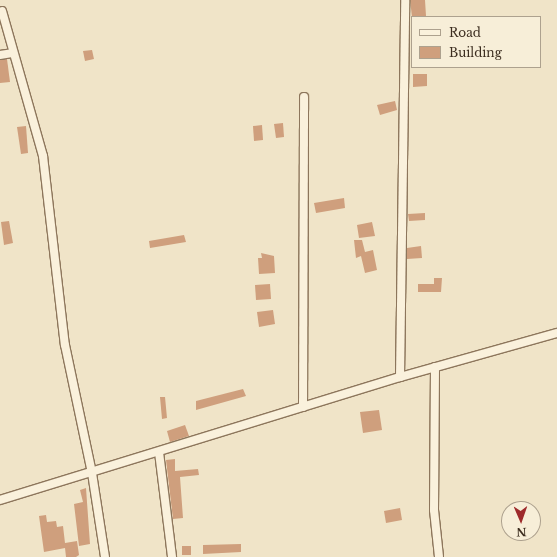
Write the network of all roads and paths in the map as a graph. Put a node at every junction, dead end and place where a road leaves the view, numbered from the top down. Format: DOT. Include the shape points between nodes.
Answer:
graph roads {
  1 [pos="404,0"];
  2 [pos="2,11"];
  3 [pos="12,53"];
  4 [pos="0,55"];
  5 [pos="304,97"];
  6 [pos="557,333"];
  7 [pos="435,367"];
  8 [pos="400,377"];
  9 [pos="303,407"];
  10 [pos="159,452"];
  11 [pos="92,473"];
  12 [pos="0,500"];
  13 [pos="105,557"];
  14 [pos="172,557"];
  15 [pos="439,557"];
  1 -- 8 [label="street"];
  2 -- 3 [label="street"];
  3 -- 4 [label="street"];
  3 -- 11 [label="street" via="43,156 65,345"];
  5 -- 9 [label="street"];
  6 -- 7 [label="street"];
  7 -- 8 [label="street"];
  7 -- 15 [label="street" via="434,510"];
  8 -- 9 [label="street"];
  9 -- 10 [label="street"];
  10 -- 11 [label="street"];
  10 -- 14 [label="street"];
  11 -- 12 [label="street"];
  11 -- 13 [label="street"];
}
